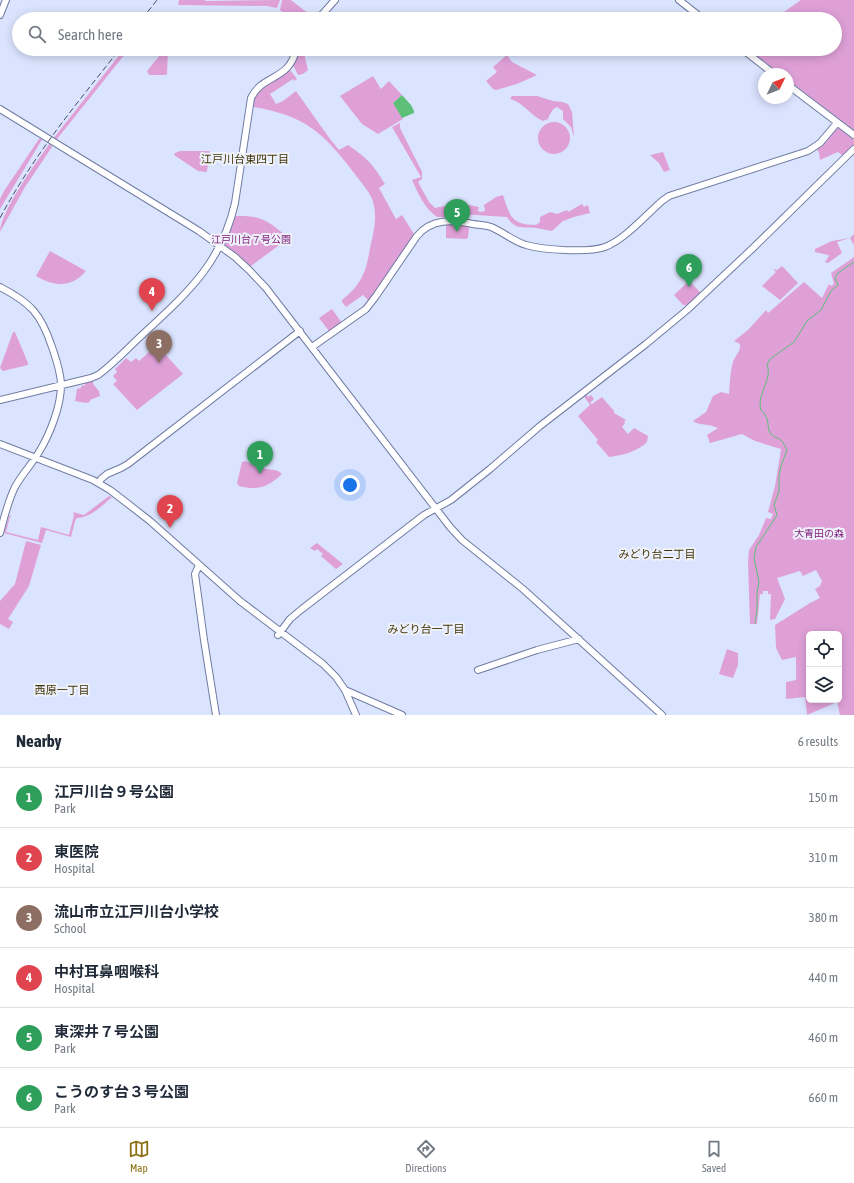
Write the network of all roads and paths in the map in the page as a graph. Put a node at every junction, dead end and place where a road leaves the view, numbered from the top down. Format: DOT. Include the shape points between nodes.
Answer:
graph roads {
  1 [pos="6,0"];
  2 [pos="335,0"];
  3 [pos="679,0"];
  4 [pos="324,12"];
  5 [pos="694,12"];
  6 [pos="0,15"];
  7 [pos="294,56"];
  8 [pos="751,56"];
  9 [pos="766,68"];
  10 [pos="794,90"];
  11 [pos="0,109"];
  12 [pos="837,123"];
  13 [pos="854,135"];
  14 [pos="854,149"];
  15 [pos="220,246"];
  16 [pos="0,287"];
  17 [pos="300,331"];
  18 [pos="312,347"];
  19 [pos="61,385"];
  20 [pos="0,400"];
  21 [pos="0,444"];
  22 [pos="35,458"];
  23 [pos="99,483"];
  24 [pos="435,509"];
  25 [pos="0,533"];
  26 [pos="199,565"];
  27 [pos="279,633"];
  28 [pos="579,639"];
  29 [pos="478,670"];
  30 [pos="345,690"];
  31 [pos="216,715"];
  32 [pos="356,715"];
  33 [pos="402,715"];
  34 [pos="662,715"];
  1 -- 6 [label="street"];
  2 -- 4 [label="street"];
  3 -- 5 [label="street"];
  7 -- 15 [label="street" via="287,69 259,87 251,98 235,203"];
  8 -- 9 [label="street"];
  10 -- 12 [label="street"];
  11 -- 15 [label="street"];
  12 -- 13 [label="street"];
  12 -- 18 [label="street" via="820,144 808,151 669,196 622,238 598,249 586,251 539,248 519,243 488,227 451,220 433,224 417,236 366,309"];
  14 -- 24 [label="street" via="687,310 451,500"];
  15 -- 17 [label="street" via="259,280"];
  15 -- 19 [label="street" via="193,286 108,367 94,376"];
  16 -- 19 [label="street" via="24,301 42,321 57,362"];
  17 -- 18 [label="street"];
  17 -- 23 [label="street" via="128,464 104,476"];
  18 -- 24 [label="street"];
  19 -- 20 [label="street"];
  19 -- 22 [label="street" via="52,425"];
  21 -- 22 [label="street"];
  22 -- 23 [label="street"];
  22 -- 25 [label="street" via="15,487"];
  23 -- 26 [label="street" via="135,509"];
  24 -- 27 [label="street" via="298,612"];
  24 -- 28 [label="street" via="462,540 524,589"];
  26 -- 27 [label="street"];
  26 -- 31 [label="street" via="195,574"];
  27 -- 30 [label="street" via="323,664"];
  28 -- 29 [label="street"];
  28 -- 34 [label="street"];
  30 -- 32 [label="street"];
  30 -- 33 [label="street"];
}
